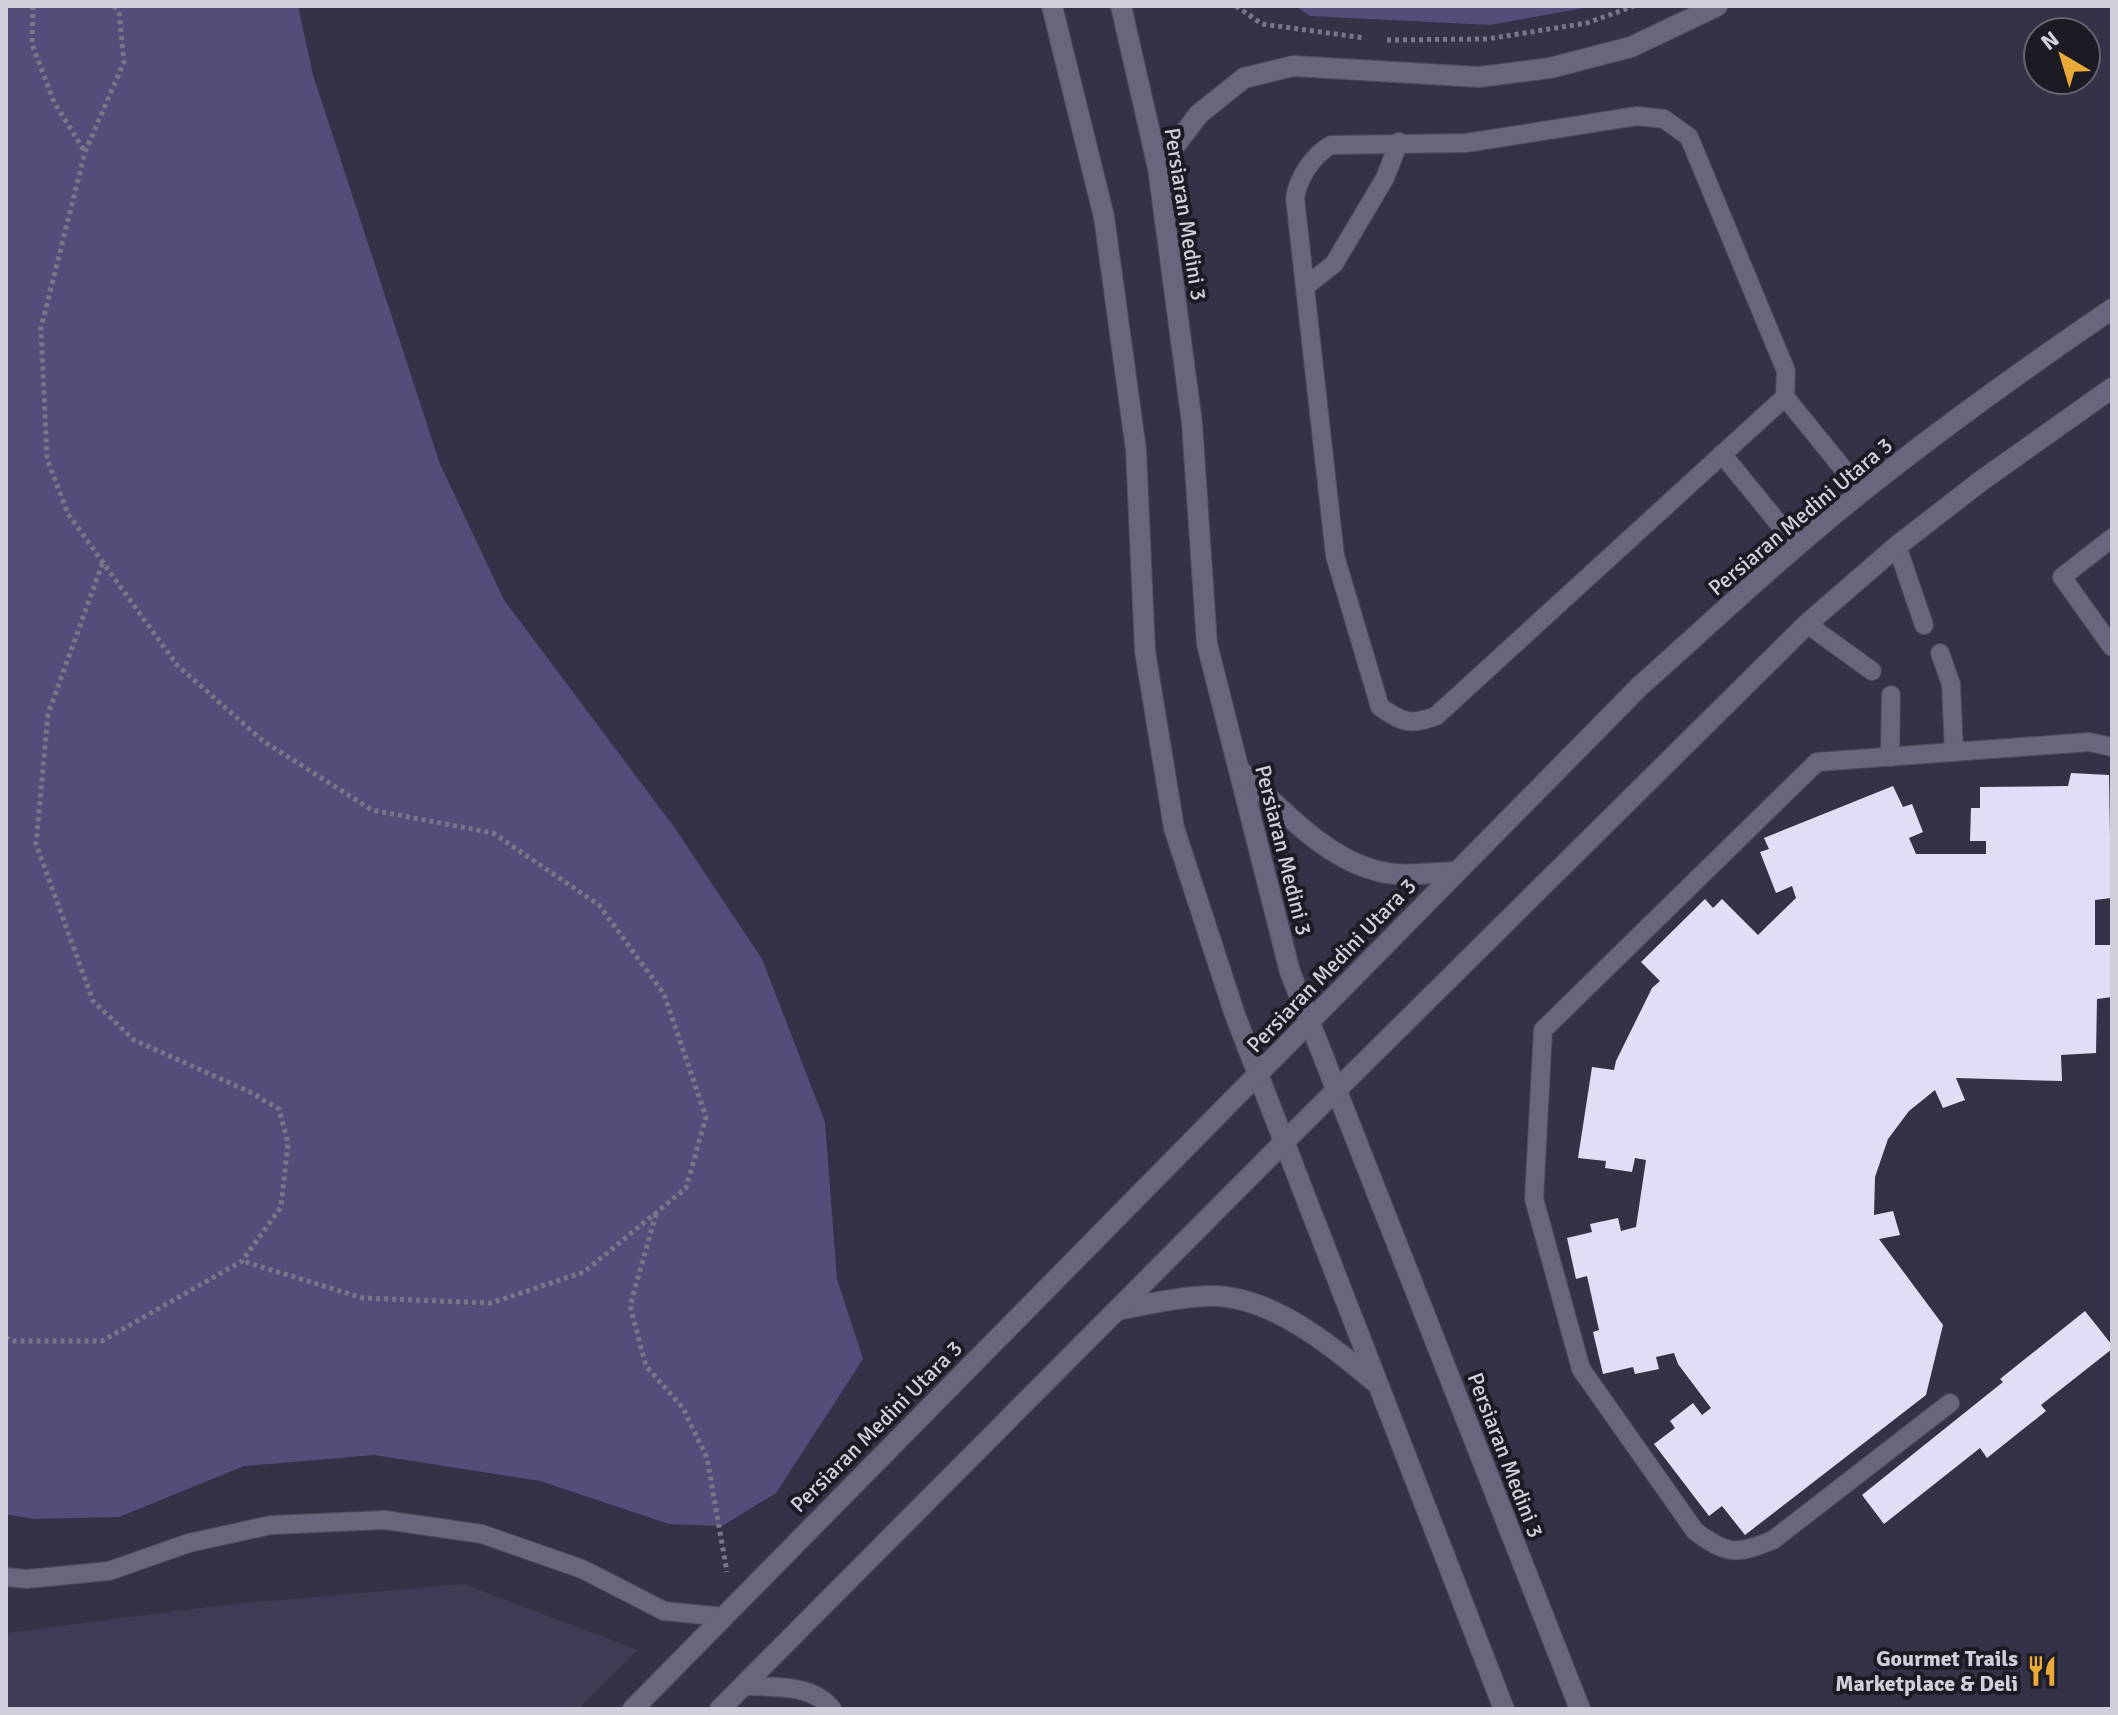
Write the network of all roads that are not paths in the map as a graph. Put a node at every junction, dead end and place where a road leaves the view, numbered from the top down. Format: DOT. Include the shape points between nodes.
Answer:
graph roads {
  1 [pos="1052,6"];
  2 [pos="1121,6"];
  3 [pos="1717,6"];
  4 [pos="1399,142"];
  5 [pos="1158,168"];
  6 [pos="1306,286"];
  7 [pos="2112,309"];
  8 [pos="2112,388"];
  9 [pos="1785,397"];
  10 [pos="1722,454"];
  11 [pos="1862,492"];
  12 [pos="2112,538"];
  13 [pos="1797,546"];
  14 [pos="1897,546"];
  15 [pos="1807,624"];
  16 [pos="1924,625"];
  17 [pos="2112,647"];
  18 [pos="1940,653"];
  19 [pos="1872,671"];
  20 [pos="1891,695"];
  21 [pos="2112,747"];
  22 [pos="1954,752"];
  23 [pos="1890,757"];
  24 [pos="1239,770"];
  25 [pos="1455,872"];
  26 [pos="1310,1022"];
  27 [pos="1258,1074"];
  28 [pos="1337,1090"];
  29 [pos="1284,1142"];
  30 [pos="1118,1310"];
  31 [pos="1378,1385"];
  32 [pos="1950,1403"];
  33 [pos="6,1577"];
  34 [pos="728,1611"];
  35 [pos="745,1686"];
  36 [pos="633,1709"];
  37 [pos="720,1709"];
  38 [pos="832,1709"];
  39 [pos="1504,1709"];
  40 [pos="1580,1709"];
  1 -- 27 [label="street" via="1104,217 1136,450 1145,651 1174,828"];
  2 -- 5 [label="street, Persiaran Medini 3"];
  3 -- 5 [label="street" via="1631,47 1550,68 1479,77 1293,66 1244,78 1199,114"];
  4 -- 6 [label="lane" via="1385,178 1334,264"];
  4 -- 6 [label="lane" via="1331,145 1308,167 1295,198"];
  4 -- 9 [label="lane" via="1466,143 1637,116 1664,119 1689,137 1786,371"];
  5 -- 24 [label="street, Persiaran Medini 3" via="1192,423 1207,644"];
  6 -- 10 [label="lane" via="1335,556 1380,707 1399,720 1418,723 1436,716"];
  7 -- 11 [label="street, Persiaran Medini Utara 3" via="1997,387"];
  8 -- 14 [label="street"];
  9 -- 10 [label="lane"];
  9 -- 11 [label="lane"];
  10 -- 13 [label="lane"];
  11 -- 13 [label="street, Persiaran Medini Utara 3"];
  12 -- 17 [label="lane" via="2062,577"];
  13 -- 25 [label="street, Persiaran Medini Utara 3" via="1639,687"];
  14 -- 15 [label="street"];
  14 -- 16 [label="lane"];
  15 -- 19 [label="lane"];
  15 -- 28 [label="street"];
  18 -- 22 [label="lane" via="1951,684"];
  20 -- 23 [label="lane"];
  21 -- 22 [label="lane" via="2089,742"];
  22 -- 23 [label="lane"];
  23 -- 32 [label="lane" via="1817,762 1543,1030 1534,1199 1581,1369 1695,1531 1718,1548 1746,1551 1773,1540"];
  24 -- 25 [label="street" via="1333,852 1375,871"];
  24 -- 26 [label="street, Persiaran Medini 3" via="1290,972"];
  25 -- 26 [label="street, Persiaran Medini Utara 3"];
  26 -- 27 [label="street, Persiaran Medini Utara 3"];
  26 -- 28 [label="street, Persiaran Medini 3"];
  27 -- 29 [label="street"];
  27 -- 34 [label="street, Persiaran Medini Utara 3"];
  28 -- 29 [label="street"];
  28 -- 40 [label="street, Persiaran Medini 3"];
  29 -- 30 [label="street"];
  29 -- 31 [label="street"];
  30 -- 31 [label="street" via="1212,1296 1249,1303 1321,1337"];
  30 -- 35 [label="street"];
  31 -- 39 [label="street"];
  33 -- 34 [label="lane" via="109,1571 189,1543 271,1525 385,1520 482,1534 582,1569 664,1611"];
  34 -- 36 [label="street, Persiaran Medini Utara 3"];
  35 -- 37 [label="street"];
  35 -- 38 [label="lane" via="791,1688 825,1700"];
}
